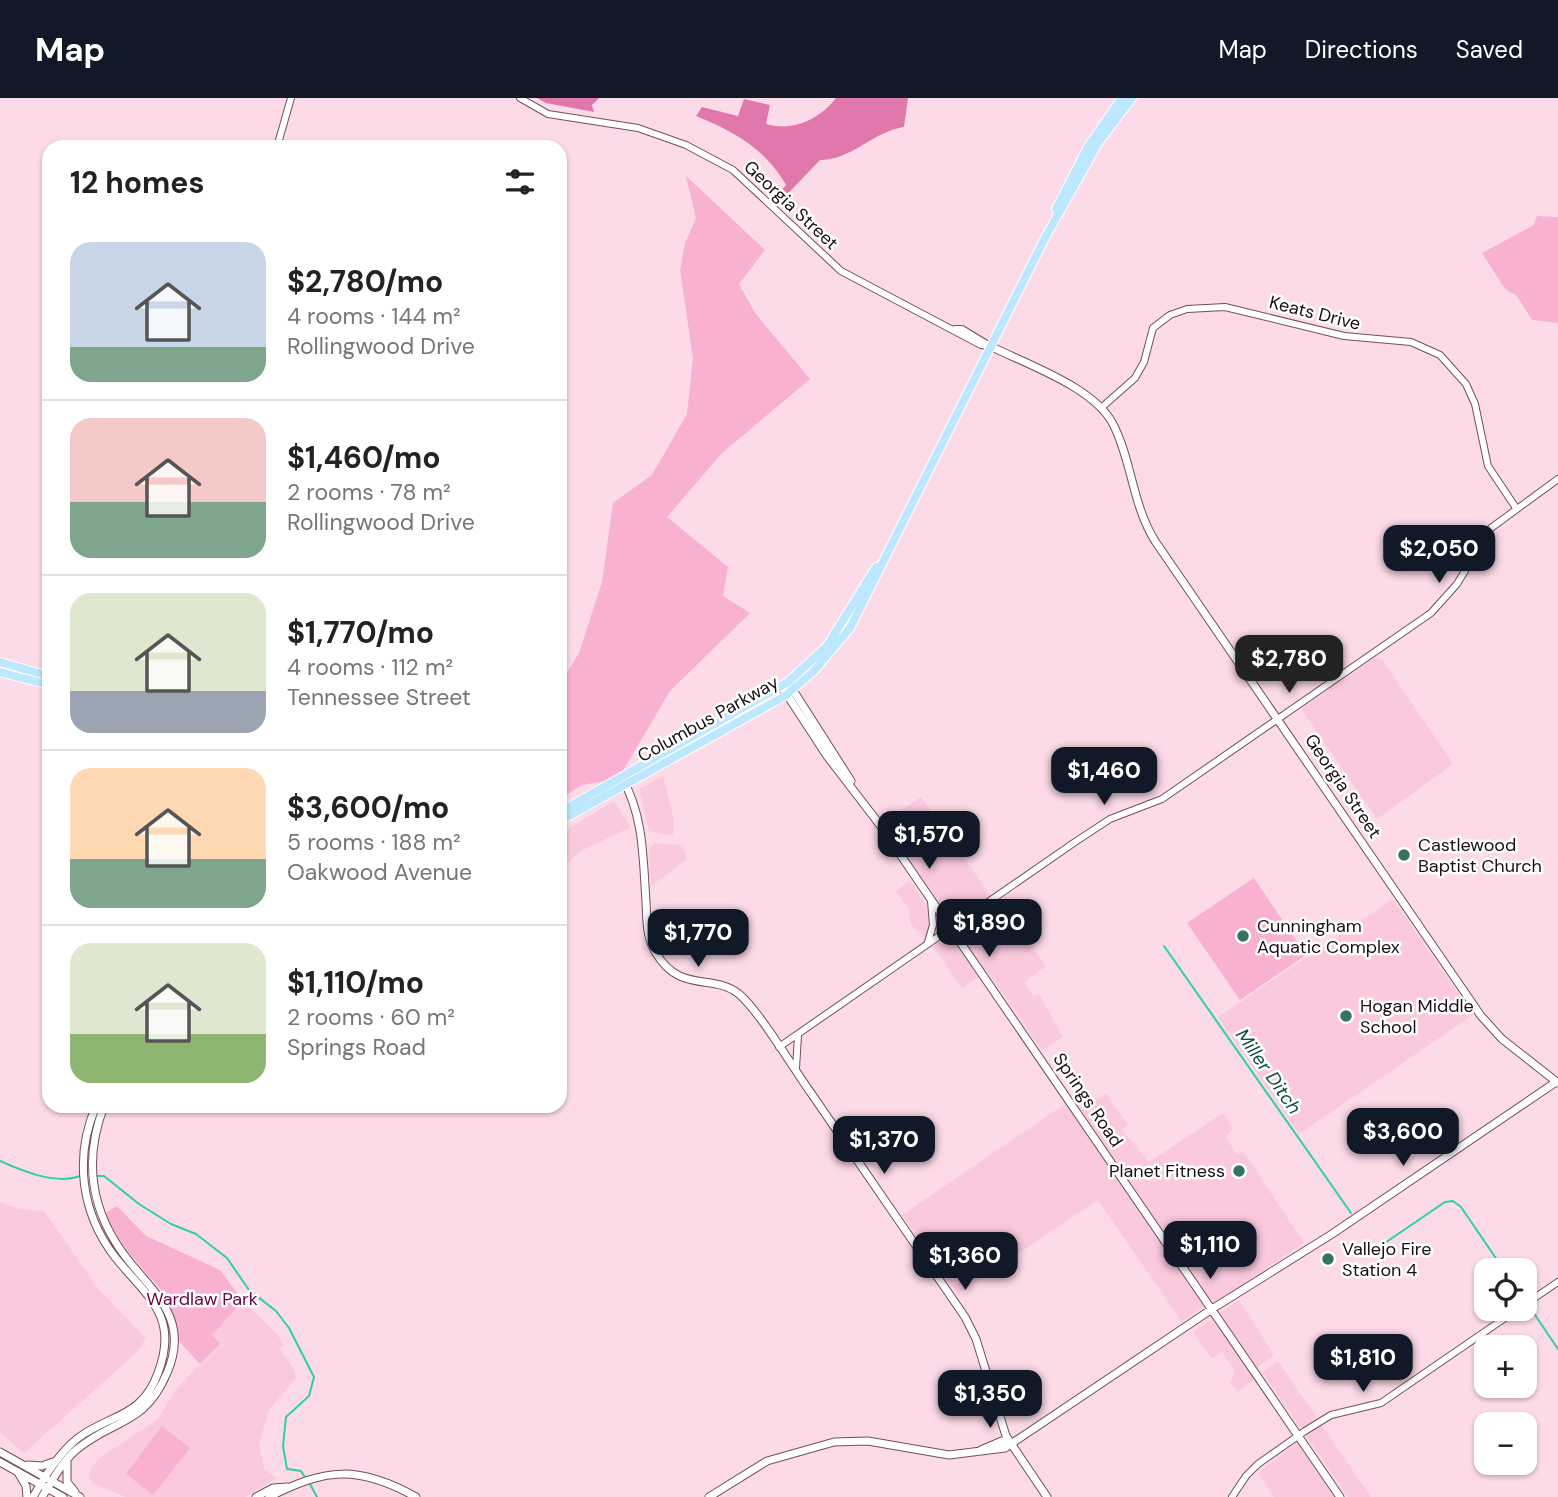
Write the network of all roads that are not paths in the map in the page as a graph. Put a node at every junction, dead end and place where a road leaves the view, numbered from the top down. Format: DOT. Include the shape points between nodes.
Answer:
graph roads {
  1 [pos="291,98"];
  2 [pos="520,98"];
  3 [pos="1122,98"];
  4 [pos="1132,98"];
  5 [pos="279,140"];
  6 [pos="1045,238"];
  7 [pos="990,346"];
  8 [pos="1101,408"];
  9 [pos="1558,479"];
  10 [pos="1516,508"];
  11 [pos="0,662"];
  12 [pos="0,672"];
  13 [pos="42,674"];
  14 [pos="42,682"];
  15 [pos="787,689"];
  16 [pos="1278,719"];
  17 [pos="623,781"];
  18 [pos="567,809"];
  19 [pos="567,817"];
  20 [pos="931,900"];
  21 [pos="951,928"];
  22 [pos="928,944"];
  23 [pos="798,1035"];
  24 [pos="779,1047"];
  25 [pos="797,1073"];
  26 [pos="1557,1083"];
  27 [pos="93,1113"];
  28 [pos="102,1113"];
  29 [pos="1558,1282"];
  30 [pos="1537,1296"];
  31 [pos="1212,1309"];
  32 [pos="1501,1321"];
  33 [pos="1298,1436"];
  34 [pos="1010,1443"];
  35 [pos="0,1452"];
  36 [pos="69,1457"];
  37 [pos="57,1460"];
  38 [pos="0,1462"];
  39 [pos="20,1467"];
  40 [pos="46,1483"];
  41 [pos="287,1487"];
  42 [pos="27,1497"];
  43 [pos="33,1497"];
  44 [pos="42,1497"];
  45 [pos="63,1497"];
  46 [pos="81,1497"];
  47 [pos="256,1497"];
  48 [pos="268,1497"];
  49 [pos="416,1497"];
  50 [pos="709,1497"];
  51 [pos="1047,1497"];
  52 [pos="1232,1497"];
  53 [pos="1340,1497"];
  1 -- 5 [label="street"];
  2 -- 7 [label="street, Georgia Street" via="548,114 638,128 686,145 743,179 841,271"];
  3 -- 6 [label="main road, Columbus Parkway" via="1082,156"];
  4 -- 6 [label="main road, Columbus Parkway" via="1098,143"];
  6 -- 7 [label="main road, Columbus Parkway"];
  7 -- 8 [label="main road, Georgia Street" via="1089,397"];
  7 -- 15 [label="main road, Columbus Parkway" via="890,547 827,646"];
  8 -- 10 [label="street, Keats Drive" via="1135,378 1153,328 1170,314 1187,309 1231,308 1344,336 1411,342 1440,355 1466,384 1475,404 1488,466"];
  8 -- 16 [label="main road, Georgia Street" via="1115,427 1148,529"];
  9 -- 10 [label="street"];
  10 -- 16 [label="street" via="1491,528 1438,607"];
  11 -- 13 [label="main road"];
  12 -- 14 [label="main road"];
  15 -- 17 [label="main road, Columbus Parkway"];
  15 -- 20 [label="main road, Springs Road" via="827,756 856,790"];
  16 -- 21 [label="street" via="1153,804 1110,820"];
  16 -- 26 [label="main road, Georgia Street" via="1480,1016"];
  17 -- 18 [label="main road, Columbus Parkway"];
  17 -- 19 [label="main road, Columbus Parkway"];
  17 -- 24 [label="main road" via="640,828 647,929 656,955 682,978 739,994"];
  20 -- 21 [label="main road, Springs Road"];
  20 -- 22 [label="street" via="933,925"];
  21 -- 22 [label="street"];
  21 -- 31 [label="main road, Springs Road"];
  22 -- 23 [label="street"];
  23 -- 24 [label="street"];
  23 -- 25 [label="street"];
  24 -- 25 [label="main road"];
  25 -- 34 [label="main road" via="971,1326"];
  26 -- 31 [label="main road"];
  27 -- 37 [label="main road" via="82,1156 92,1215 106,1245 154,1300 165,1342 158,1374 138,1404 118,1419 85,1433"];
  28 -- 36 [label="main road" via="92,1159 102,1217 117,1245 164,1303 172,1348 168,1372 148,1405"];
  29 -- 30 [label="street"];
  31 -- 33 [label="main road, Springs Road"];
  31 -- 34 [label="main road"];
  32 -- 33 [label="street" via="1381,1403 1331,1415"];
  33 -- 52 [label="street" via="1258,1464"];
  33 -- 53 [label="main road, Springs Road"];
  34 -- 50 [label="main road" via="986,1452 949,1455 868,1441 826,1444 767,1461"];
  34 -- 51 [label="main road"];
  35 -- 39 [label="main road"];
  36 -- 40 [label="main road"];
  36 -- 46 [label="main road" via="66,1482"];
  37 -- 39 [label="main road"];
  37 -- 40 [label="main road"];
  38 -- 39 [label="main road"];
  39 -- 40 [label="main road"];
  39 -- 42 [label="main road"];
  40 -- 43 [label="main road"];
  40 -- 44 [label="main road"];
  40 -- 45 [label="main road"];
  40 -- 46 [label="main road"];
  41 -- 47 [label="main road"];
  41 -- 48 [label="main road"];
  41 -- 49 [label="main road" via="345,1472 365,1474"];
}
